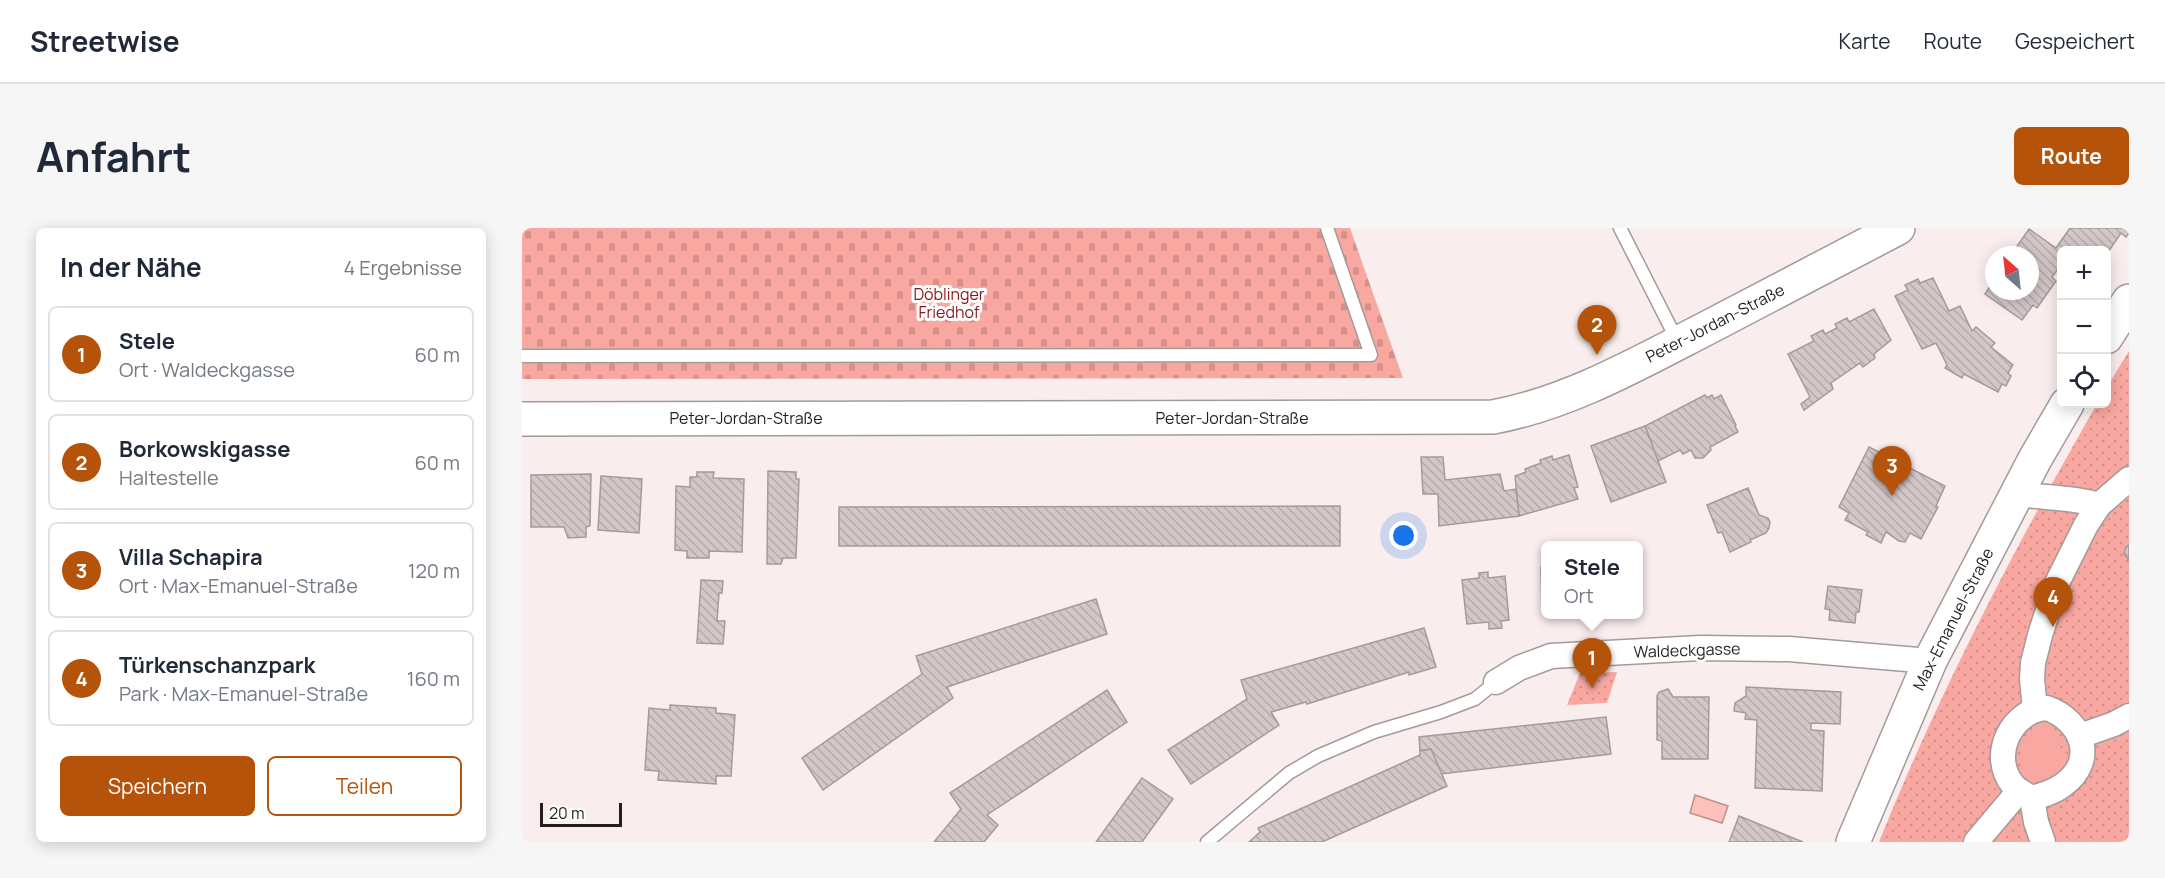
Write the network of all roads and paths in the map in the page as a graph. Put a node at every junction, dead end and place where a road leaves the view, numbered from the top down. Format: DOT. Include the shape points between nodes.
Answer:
graph roads {
  1 [pos="1327,228"];
  2 [pos="1620,228"];
  3 [pos="1898,228"];
  4 [pos="2129,301"];
  5 [pos="2111,329"];
  6 [pos="1679,343"];
  7 [pos="522,356"];
  8 [pos="2065,408"];
  9 [pos="522,419"];
  10 [pos="2129,479"];
  11 [pos="2017,494"];
  12 [pos="2099,505"];
  13 [pos="1930,660"];
  14 [pos="1496,682"];
  15 [pos="2035,709"];
  16 [pos="2129,716"];
  17 [pos="2080,736"];
  18 [pos="2026,794"];
  19 [pos="1207,842"];
  20 [pos="1853,842"];
  21 [pos="1976,842"];
  22 [pos="2043,842"];
  1 -- 7 [label="lane" via="1371,355"];
  2 -- 6 [label="lane"];
  3 -- 6 [label="street, Peter-Jordan-Straße"];
  4 -- 5 [label="street"];
  6 -- 9 [label="street, Peter-Jordan-Straße" via="1568,396 1514,413 1482,417"];
  8 -- 11 [label="street, Max-Emanuel-Straße"];
  10 -- 12 [label="street"];
  11 -- 12 [label="street"];
  11 -- 13 [label="street, Max-Emanuel-Straße"];
  12 -- 15 [label="street" via="2056,585 2040,635 2033,663"];
  13 -- 14 [label="street, Waldeckgasse" via="1789,649 1618,652 1551,656"];
  13 -- 20 [label="street, Max-Emanuel-Straße"];
  14 -- 19 [label="lane, Waldeckgasse" via="1475,699 1374,732 1318,756 1289,773"];
  15 -- 17 [label="street" via="2058,712"];
  15 -- 18 [label="street" via="2018,720 2003,747 2007,775"];
  16 -- 17 [label="street"];
  17 -- 18 [label="street" via="2081,754 2075,773 2064,785 2048,794"];
  18 -- 21 [label="street"];
  18 -- 22 [label="street"];
}
